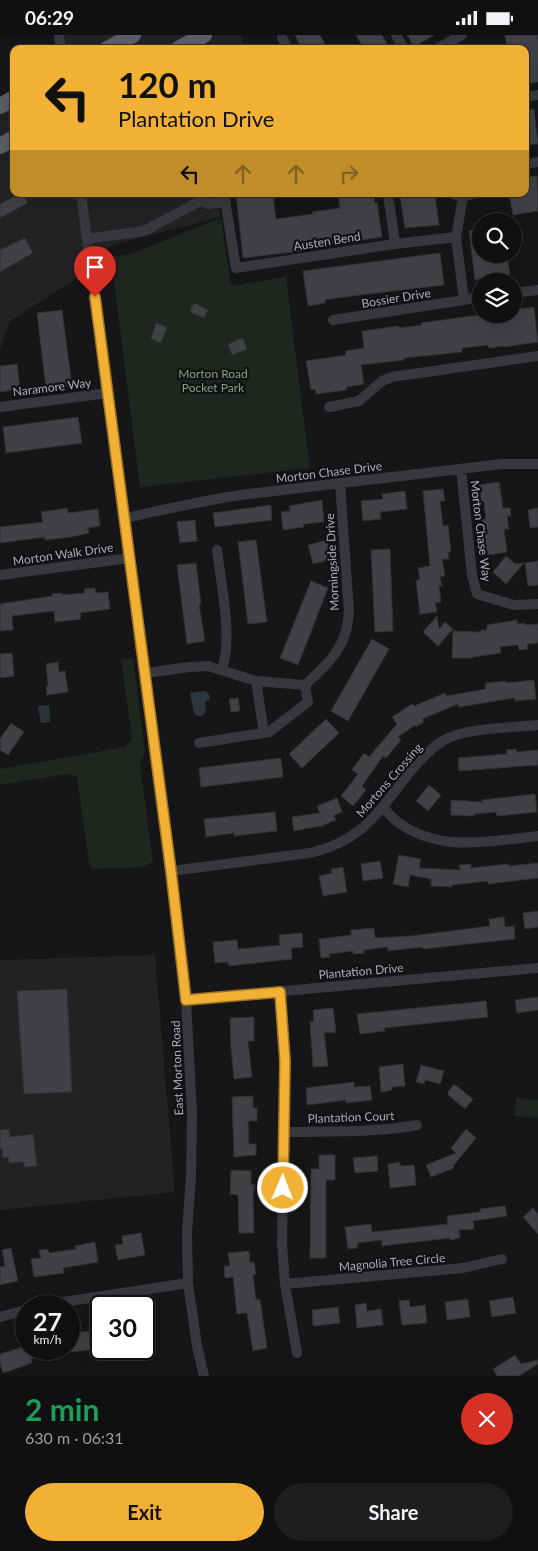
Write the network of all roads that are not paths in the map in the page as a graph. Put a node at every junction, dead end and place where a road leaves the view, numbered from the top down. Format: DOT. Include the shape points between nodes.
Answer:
graph roads {
  1 [pos="133,35"];
  2 [pos="204,35"];
  3 [pos="462,35"];
  4 [pos="282,37"];
  5 [pos="114,45"];
  6 [pos="185,45"];
  7 [pos="286,45"];
  8 [pos="443,45"];
  9 [pos="81,197"];
  10 [pos="206,197"];
  11 [pos="388,197"];
  12 [pos="467,197"];
  13 [pos="225,198"];
  14 [pos="456,237"];
  15 [pos="87,239"];
  16 [pos="394,244"];
  17 [pos="538,290"];
  18 [pos="522,292"];
  19 [pos="472,299"];
  20 [pos="464,300"];
  21 [pos="333,320"];
  22 [pos="538,356"];
  23 [pos="108,393"];
  24 [pos="0,407"];
  25 [pos="329,407"];
  26 [pos="538,464"];
  27 [pos="461,469"];
  28 [pos="340,483"];
  29 [pos="125,518"];
  30 [pos="217,550"];
  31 [pos="130,558"];
  32 [pos="0,575"];
  33 [pos="538,603"];
  34 [pos="222,669"];
  35 [pos="145,673"];
  36 [pos="256,681"];
  37 [pos="305,685"];
  38 [pos="538,725"];
  39 [pos="264,733"];
  40 [pos="199,743"];
  41 [pos="383,807"];
  42 [pos="538,836"];
  43 [pos="171,871"];
  44 [pos="538,967"];
  45 [pos="280,992"];
  46 [pos="186,1000"];
  47 [pos="417,1125"];
  48 [pos="285,1132"];
  49 [pos="502,1259"];
  50 [pos="188,1283"];
  51 [pos="285,1284"];
  52 [pos="80,1299"];
  53 [pos="15,1312"];
  54 [pos="0,1317"];
  55 [pos="297,1353"];
  56 [pos="204,1376"];
  1 -- 5 [label="highway"];
  2 -- 6 [label="highway"];
  3 -- 8 [label="street"];
  4 -- 7 [label="street"];
  9 -- 15 [label="street, East Morton Road"];
  10 -- 13 [label="street" via="208,204"];
  10 -- 15 [label="street" via="144,231"];
  11 -- 16 [label="street"];
  12 -- 14 [label="street"];
  13 -- 16 [label="street, Austen Bend" via="236,268"];
  14 -- 16 [label="street, Austen Bend"];
  14 -- 20 [label="street"];
  15 -- 23 [label="street, East Morton Road"];
  17 -- 18 [label="street"];
  19 -- 20 [label="street, Bossier Drive"];
  20 -- 21 [label="street, Bossier Drive"];
  22 -- 25 [label="street" via="392,377 382,381 360,401"];
  23 -- 24 [label="street, Naramore Way"];
  23 -- 29 [label="street, East Morton Road"];
  26 -- 27 [label="street, Morton Chase Drive"];
  27 -- 28 [label="street, Morton Chase Drive"];
  27 -- 33 [label="street, Morton Chase Way" via="472,575 477,594 514,605"];
  28 -- 29 [label="street, Morton Chase Drive" via="198,501"];
  28 -- 37 [label="street, Morningside Drive" via="349,611 346,631 333,656"];
  29 -- 31 [label="street, East Morton Road"];
  30 -- 34 [label="street" via="227,639"];
  31 -- 32 [label="street, Morton Walk Drive"];
  31 -- 35 [label="street, East Morton Road"];
  34 -- 35 [label="street" via="208,666"];
  34 -- 36 [label="street"];
  35 -- 43 [label="street, East Morton Road"];
  36 -- 37 [label="street"];
  36 -- 39 [label="street"];
  37 -- 39 [label="street" via="308,702 270,732"];
  38 -- 41 [label="street, Mortons Crossing" via="466,732 446,740 417,763"];
  39 -- 40 [label="street"];
  41 -- 42 [label="street" via="398,823 418,835 438,841 461,843"];
  41 -- 43 [label="street, Mortons Crossing" via="358,833 326,849"];
  43 -- 46 [label="street, East Morton Road"];
  44 -- 45 [label="street, Plantation Drive"];
  45 -- 46 [label="street, Plantation Drive"];
  45 -- 48 [label="street" via="285,1061"];
  46 -- 50 [label="street, East Morton Road" via="192,1113"];
  47 -- 48 [label="street, Plantation Court" via="353,1131"];
  48 -- 51 [label="street" via="282,1244"];
  49 -- 51 [label="street, Magnolia Tree Circle" via="463,1268"];
  50 -- 52 [label="street"];
  50 -- 56 [label="street, East Morton Road"];
  51 -- 55 [label="street"];
  53 -- 54 [label="street"];
}
